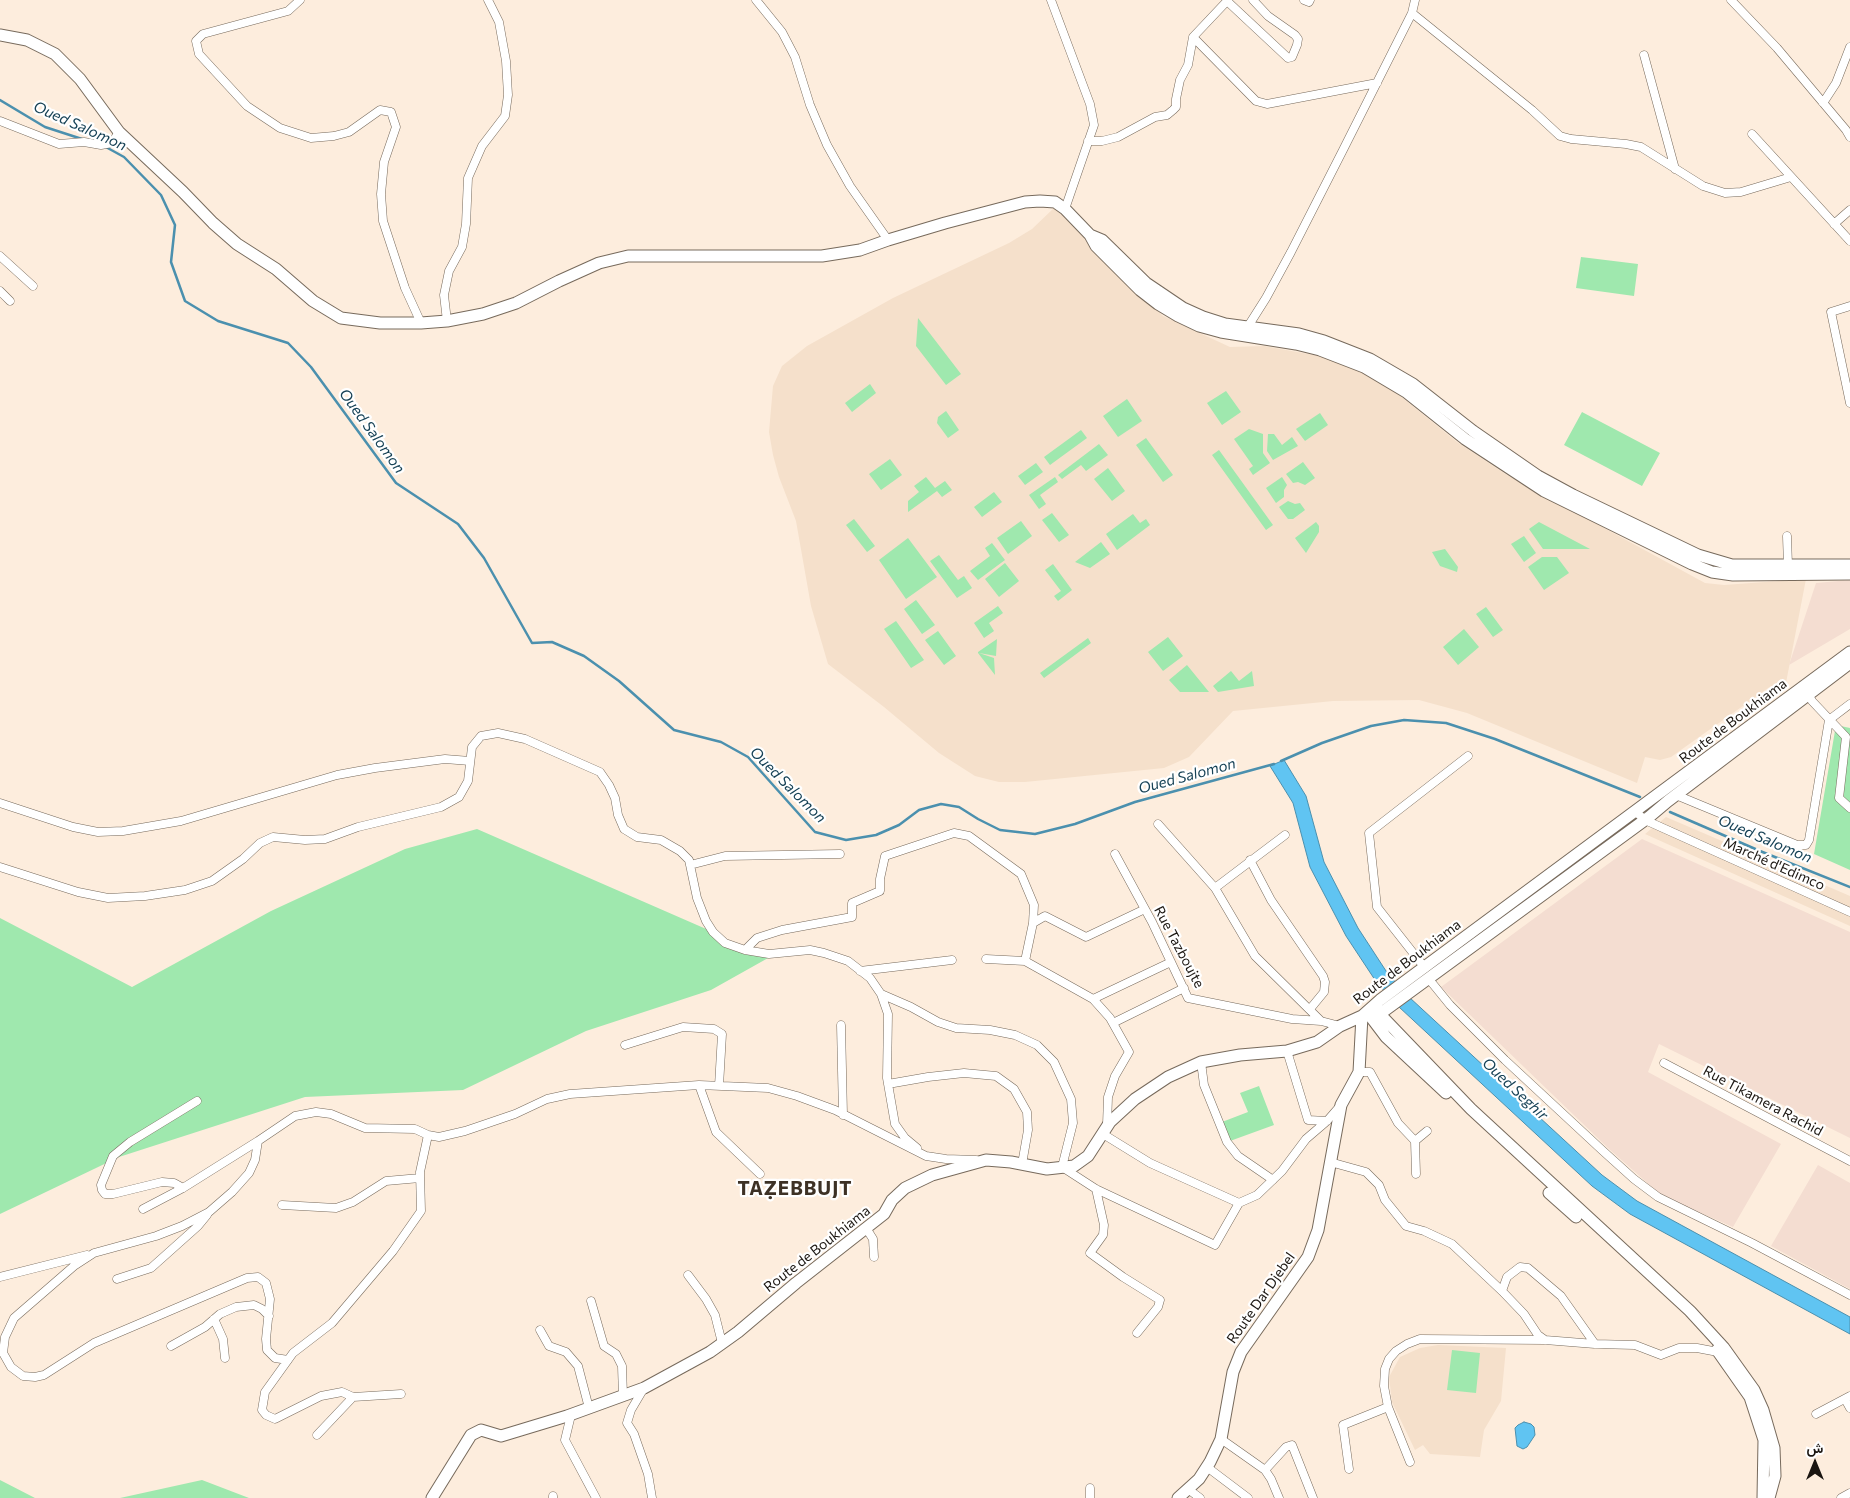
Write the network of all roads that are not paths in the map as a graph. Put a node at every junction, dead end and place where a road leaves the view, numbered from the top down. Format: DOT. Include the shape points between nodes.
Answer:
graph roads {
  1 [pos="300,0"];
  2 [pos="488,0"];
  3 [pos="756,0"];
  4 [pos="1051,0"];
  5 [pos="1253,0"];
  6 [pos="1304,0"];
  7 [pos="1310,0"];
  8 [pos="1414,0"];
  9 [pos="1730,0"];
  10 [pos="1228,1"];
  11 [pos="1412,14"];
  12 [pos="0,35"];
  13 [pos="1193,37"];
  14 [pos="1850,47"];
  15 [pos="1644,55"];
  16 [pos="1377,83"];
  17 [pos="1823,103"];
  18 [pos="0,121"];
  19 [pos="120,132"];
  20 [pos="1752,134"];
  21 [pos="1850,136"];
  22 [pos="1088,141"];
  23 [pos="1675,169"];
  24 [pos="1791,176"];
  25 [pos="1065,209"];
  26 [pos="1850,210"];
  27 [pos="1834,224"];
  28 [pos="1090,235"];
  29 [pos="888,240"];
  30 [pos="1850,241"];
  31 [pos="0,256"];
  32 [pos="32,286"];
  33 [pos="0,291"];
  34 [pos="10,301"];
  35 [pos="1850,306"];
  36 [pos="447,321"];
  37 [pos="420,323"];
  38 [pos="1246,328"];
  39 [pos="1298,339"];
  40 [pos="1848,387"];
  41 [pos="1850,403"];
  42 [pos="1787,536"];
  43 [pos="1850,565"];
  44 [pos="1788,566"];
  45 [pos="1850,574"];
  46 [pos="1850,652"];
  47 [pos="1850,663"];
  48 [pos="1808,694"];
  49 [pos="1850,704"];
  50 [pos="1829,720"];
  51 [pos="1468,756"];
  52 [pos="470,761"];
  53 [pos="1667,797"];
  54 [pos="0,803"];
  55 [pos="1850,808"];
  56 [pos="1639,810"];
  57 [pos="1647,819"];
  58 [pos="1158,824"];
  59 [pos="1285,835"];
  60 [pos="840,854"];
  61 [pos="1115,854"];
  62 [pos="1250,860"];
  63 [pos="690,865"];
  64 [pos="0,867"];
  65 [pos="1215,888"];
  66 [pos="1034,905"];
  67 [pos="1145,909"];
  68 [pos="1850,912"];
  69 [pos="1045,916"];
  70 [pos="1033,923"];
  71 [pos="745,950"];
  72 [pos="952,960"];
  73 [pos="986,960"];
  74 [pos="1025,961"];
  75 [pos="1171,962"];
  76 [pos="860,971"];
  77 [pos="1423,975"];
  78 [pos="1184,988"];
  79 [pos="881,994"];
  80 [pos="1093,999"];
  81 [pos="1310,1010"];
  82 [pos="1374,1011"];
  83 [pos="1321,1021"];
  84 [pos="1113,1023"];
  85 [pos="841,1025"];
  86 [pos="1340,1026"];
  87 [pos="625,1045"];
  88 [pos="1287,1051"];
  89 [pos="1201,1062"];
  90 [pos="1664,1063"];
  91 [pos="1359,1072"];
  92 [pos="888,1084"];
  93 [pos="699,1085"];
  94 [pos="720,1086"];
  95 [pos="198,1101"];
  96 [pos="1341,1105"];
  97 [pos="844,1115"];
  98 [pos="1327,1121"];
  99 [pos="1105,1131"];
  100 [pos="1427,1131"];
  101 [pos="428,1135"];
  102 [pos="258,1141"];
  103 [pos="1415,1141"];
  104 [pos="926,1156"];
  105 [pos="986,1160"];
  106 [pos="1850,1161"];
  107 [pos="1330,1162"];
  108 [pos="1022,1164"];
  109 [pos="1062,1167"];
  110 [pos="760,1174"];
  111 [pos="1416,1174"];
  112 [pos="420,1178"];
  113 [pos="1273,1180"];
  114 [pos="183,1188"];
  115 [pos="1096,1189"];
  116 [pos="1238,1203"];
  117 [pos="282,1205"];
  118 [pos="143,1209"];
  119 [pos="209,1212"];
  120 [pos="866,1228"];
  121 [pos="94,1253"];
  122 [pos="874,1257"];
  123 [pos="688,1275"];
  124 [pos="0,1277"];
  125 [pos="117,1279"];
  126 [pos="1502,1291"];
  127 [pos="1850,1295"];
  128 [pos="591,1301"];
  129 [pos="269,1316"];
  130 [pos="214,1319"];
  131 [pos="540,1330"];
  132 [pos="1137,1333"];
  133 [pos="5,1337"];
  134 [pos="1546,1340"];
  135 [pos="722,1343"];
  136 [pos="1595,1344"];
  137 [pos="0,1345"];
  138 [pos="171,1346"];
  139 [pos="1718,1352"];
  140 [pos="225,1358"];
  141 [pos="288,1360"];
  142 [pos="644,1388"];
  143 [pos="401,1394"];
  144 [pos="624,1396"];
  145 [pos="353,1397"];
  146 [pos="1848,1398"];
  147 [pos="1388,1407"];
  148 [pos="589,1408"];
  149 [pos="1850,1408"];
  150 [pos="1816,1414"];
  151 [pos="571,1415"];
  152 [pos="317,1435"];
  153 [pos="1221,1439"];
  154 [pos="1410,1462"];
  155 [pos="1207,1467"];
  156 [pos="1350,1469"];
  157 [pos="1265,1470"];
  158 [pos="1090,1488"];
  159 [pos="1188,1489"];
  160 [pos="1850,1493"];
  161 [pos="432,1498"];
  162 [pos="596,1498"];
  163 [pos="652,1498"];
  164 [pos="1090,1498"];
  165 [pos="1178,1498"];
  166 [pos="1200,1498"];
  167 [pos="1248,1498"];
  168 [pos="1279,1498"];
  169 [pos="1313,1498"];
  170 [pos="1763,1498"];
  171 [pos="1769,1498"];
  172 [pos="1841,1498"];
  1 -- 37 [label="street" via="288,11 203,34 196,42 199,54 246,106 280,128 311,138 349,132 380,110 391,112 396,126 384,162 383,221"];
  2 -- 36 [label="street" via="500,22 508,95 505,116 482,146 468,178 462,247 449,271 444,294"];
  3 -- 29 [label="street" via="782,32 832,153 850,186"];
  4 -- 22 [label="street" via="1090,104 1094,125"];
  5 -- 10 [label="street" via="1298,39 1292,58 1288,58"];
  6 -- 7 [label="street"];
  8 -- 11 [label="street"];
  9 -- 17 [label="street" via="1777,48"];
  10 -- 13 [label="street"];
  11 -- 16 [label="street"];
  11 -- 23 [label="street" via="1560,136 1640,147"];
  12 -- 19 [label="street" via="26,40 55,54 80,79"];
  13 -- 16 [label="street" via="1256,101 1267,104"];
  13 -- 22 [label="street" via="1188,65 1180,80 1173,110 1118,137"];
  14 -- 17 [label="street" via="1836,82"];
  15 -- 23 [label="street"];
  16 -- 38 [label="street" via="1291,252"];
  17 -- 21 [label="street"];
  18 -- 19 [label="street" via="59,144 112,143"];
  19 -- 37 [label="street" via="213,223 313,301 341,318 380,323"];
  20 -- 24 [label="street"];
  22 -- 25 [label="street"];
  23 -- 24 [label="street" via="1703,186 1725,194"];
  24 -- 27 [label="street"];
  25 -- 28 [label="street"];
  25 -- 29 [label="street" via="1054,202 1025,202"];
  26 -- 27 [label="street"];
  27 -- 30 [label="street"];
  28 -- 38 [label="street" via="1100,238 1146,283 1183,308 1203,318"];
  28 -- 39 [label="street" via="1096,246 1140,290 1178,316 1221,332"];
  29 -- 36 [label="street" via="860,250 822,256 628,256 599,263 516,303"];
  31 -- 32 [label="street"];
  33 -- 34 [label="street"];
  35 -- 40 [label="street" via="1831,312"];
  36 -- 37 [label="street"];
  38 -- 39 [label="street"];
  39 -- 44 [label="street" via="1347,349 1392,371 1538,476 1698,555 1732,565"];
  39 -- 45 [label="street" via="1372,371 1406,392 1465,439 1544,491 1702,569 1733,575"];
  40 -- 41 [label="street"];
  42 -- 44 [label="street"];
  43 -- 44 [label="street"];
  46 -- 53 [label="street, Route de Boukhiama"];
  47 -- 48 [label="street, Route de Boukhiama"];
  48 -- 50 [label="street"];
  48 -- 53 [label="street, Route de Boukhiama"];
  49 -- 50 [label="street"];
  50 -- 53 [label="street" via="1806,845 1797,845"];
  50 -- 55 [label="street" via="1846,738 1839,798"];
  51 -- 77 [label="street" via="1369,832 1377,907"];
  52 -- 54 [label="street" via="445,759 337,775 181,821 123,831 98,832 72,827"];
  52 -- 63 [label="street" via="472,747 481,736 498,733 525,739 582,763 600,772 609,785 624,829 637,837 661,840 680,851"];
  52 -- 64 [label="street" via="468,781 459,797 441,807 325,838 273,837 260,843 212,881 185,890 108,898 78,892"];
  53 -- 56 [label="street, Route de Boukhiama"];
  53 -- 57 [label="street, Route de Boukhiama"];
  56 -- 57 [label="street, Marché d'Edimco"];
  56 -- 77 [label="street, Route de Boukhiama"];
  57 -- 68 [label="street, Marché d'Edimco"];
  57 -- 77 [label="street, Route de Boukhiama"];
  58 -- 65 [label="street"];
  59 -- 62 [label="street"];
  60 -- 63 [label="street" via="725,856"];
  61 -- 67 [label="street, Rue Tazboujte"];
  62 -- 65 [label="street"];
  62 -- 81 [label="street" via="1271,900 1323,976 1324,992"];
  63 -- 71 [label="street" via="697,898 713,932 725,943"];
  65 -- 81 [label="street" via="1255,956"];
  66 -- 69 [label="street"];
  66 -- 70 [label="street"];
  66 -- 71 [label="street" via="1021,874 968,836 954,833 885,856 880,891 852,904 852,917 782,930 757,938"];
  67 -- 69 [label="street" via="1086,937"];
  67 -- 75 [label="street, Rue Tazboujte"];
  69 -- 70 [label="street"];
  70 -- 74 [label="street"];
  71 -- 76 [label="street" via="769,954 810,950 848,961"];
  72 -- 76 [label="street"];
  73 -- 74 [label="street"];
  74 -- 80 [label="street"];
  75 -- 78 [label="street, Rue Tazboujte"];
  75 -- 80 [label="street"];
  76 -- 79 [label="street" via="870,978"];
  77 -- 82 [label="street, Route de Boukhiama"];
  77 -- 127 [label="street" via="1505,1060 1658,1197"];
  78 -- 83 [label="street, Rue Tazboujte" via="1188,998 1292,1020"];
  78 -- 84 [label="street"];
  79 -- 92 [label="street" via="888,1014"];
  79 -- 109 [label="street" via="956,1028 990,1030 1037,1045 1054,1062 1071,1099 1072,1123"];
  80 -- 84 [label="street"];
  81 -- 83 [label="street"];
  82 -- 86 [label="street, Route de Boukhiama"];
  82 -- 91 [label="street, Route Dar Djebel"];
  82 -- 139 [label="street" via="1386,1037 1563,1206 1695,1325"];
  82 -- 171 [label="street" via="1471,1109 1596,1222 1690,1311 1724,1348 1754,1390 1774,1448 1775,1476"];
  83 -- 86 [label="street, Rue Tazboujte"];
  84 -- 99 [label="street" via="1129,1052 1115,1076 1108,1097"];
  85 -- 97 [label="street"];
  86 -- 88 [label="street, Route de Boukhiama" via="1317,1042"];
  87 -- 94 [label="street" via="683,1027 714,1028 722,1034"];
  88 -- 89 [label="street, Route de Boukhiama"];
  88 -- 98 [label="street" via="1308,1120"];
  89 -- 99 [label="street, Route de Boukhiama" via="1168,1077 1135,1099"];
  89 -- 113 [label="street" via="1204,1085 1227,1142 1238,1156"];
  90 -- 106 [label="street, Rue Tikamera Rachid"];
  91 -- 96 [label="street, Route Dar Djebel"];
  91 -- 103 [label="street" via="1370,1072 1398,1123"];
  92 -- 104 [label="street" via="895,1124 905,1138"];
  92 -- 108 [label="street" via="964,1073 996,1076 1014,1089 1027,1112 1028,1130"];
  93 -- 94 [label="street"];
  93 -- 101 [label="street" via="570,1094 547,1099 465,1131 439,1137"];
  93 -- 110 [label="street" via="716,1132"];
  94 -- 97 [label="street" via="768,1088"];
  95 -- 114 [label="street" via="130,1142 113,1156 101,1185 105,1194 162,1182"];
  96 -- 98 [label="street"];
  96 -- 107 [label="street, Route Dar Djebel"];
  97 -- 104 [label="street"];
  98 -- 113 [label="street" via="1306,1139"];
  99 -- 109 [label="street, Route de Boukhiama" via="1088,1156 1074,1166"];
  99 -- 116 [label="street" via="1150,1163"];
  100 -- 103 [label="street"];
  101 -- 102 [label="street" via="415,1129 364,1128 331,1114 316,1112 295,1116"];
  101 -- 112 [label="street"];
  102 -- 114 [label="street"];
  102 -- 119 [label="street" via="249,1173"];
  103 -- 111 [label="street"];
  104 -- 105 [label="street"];
  105 -- 108 [label="street, Route de Boukhiama"];
  105 -- 120 [label="street, Route de Boukhiama" via="932,1176 905,1188 892,1200 884,1214"];
  107 -- 126 [label="street" via="1366,1172 1379,1185 1385,1200 1406,1226 1452,1244"];
  107 -- 153 [label="street, Route Dar Djebel" via="1318,1230 1308,1257 1241,1352 1233,1372"];
  108 -- 109 [label="street, Route de Boukhiama" via="1047,1169"];
  109 -- 115 [label="street"];
  112 -- 117 [label="street" via="386,1181 353,1202 336,1208"];
  112 -- 141 [label="street" via="421,1211 393,1251 332,1323"];
  113 -- 116 [label="street" via="1257,1195"];
  114 -- 118 [label="street"];
  115 -- 116 [label="street" via="1215,1245"];
  115 -- 132 [label="street" via="1104,1225 1103,1235 1090,1253 1160,1300"];
  119 -- 121 [label="street" via="156,1236"];
  119 -- 125 [label="street" via="151,1268"];
  120 -- 122 [label="street" via="873,1239"];
  120 -- 135 [label="street, Route de Boukhiama"];
  121 -- 124 [label="street"];
  121 -- 133 [label="street" via="74,1266 14,1318"];
  123 -- 135 [label="street" via="715,1315"];
  126 -- 134 [label="street" via="1538,1335"];
  126 -- 136 [label="street" via="1504,1282 1512,1273 1520,1267 1528,1268 1561,1296"];
  128 -- 144 [label="street" via="604,1346 616,1354 622,1366"];
  129 -- 130 [label="street" via="254,1305 236,1307"];
  129 -- 133 [label="street" via="270,1299 266,1283 258,1278 248,1278 94,1343 44,1375 35,1377 23,1376 12,1367 3,1353"];
  129 -- 141 [label="street" via="268,1350 275,1358"];
  130 -- 138 [label="street"];
  130 -- 140 [label="street" via="223,1340"];
  131 -- 148 [label="street" via="549,1346 566,1352 578,1366"];
  133 -- 137 [label="street"];
  134 -- 136 [label="street"];
  134 -- 147 [label="street" via="1429,1338 1407,1344 1396,1351 1385,1369"];
  135 -- 142 [label="street, Route de Boukhiama"];
  136 -- 139 [label="street" via="1635,1345 1661,1355 1679,1348"];
  139 -- 170 [label="street" via="1750,1397 1764,1440"];
  141 -- 145 [label="street" via="265,1392 262,1410 266,1415 276,1419 321,1396 342,1392"];
  142 -- 144 [label="street, Route de Boukhiama"];
  142 -- 163 [label="street" via="627,1423 648,1474"];
  143 -- 145 [label="street"];
  144 -- 148 [label="street, Route de Boukhiama"];
  145 -- 152 [label="street"];
  146 -- 149 [label="street"];
  146 -- 150 [label="street"];
  147 -- 154 [label="street"];
  147 -- 156 [label="street" via="1343,1425"];
  148 -- 151 [label="street, Route de Boukhiama"];
  151 -- 161 [label="street, Route de Boukhiama" via="501,1436 481,1430 471,1434"];
  151 -- 162 [label="street" via="565,1440"];
  153 -- 155 [label="street, Route Dar Djebel"];
  153 -- 157 [label="street"];
  155 -- 159 [label="street, Route Dar Djebel"];
  155 -- 167 [label="street"];
  157 -- 168 [label="street"];
  157 -- 169 [label="street" via="1286,1447 1292,1445"];
  158 -- 164 [label="street"];
  159 -- 165 [label="street, Route Dar Djebel"];
  159 -- 166 [label="street"];
  160 -- 172 [label="street"];
}
